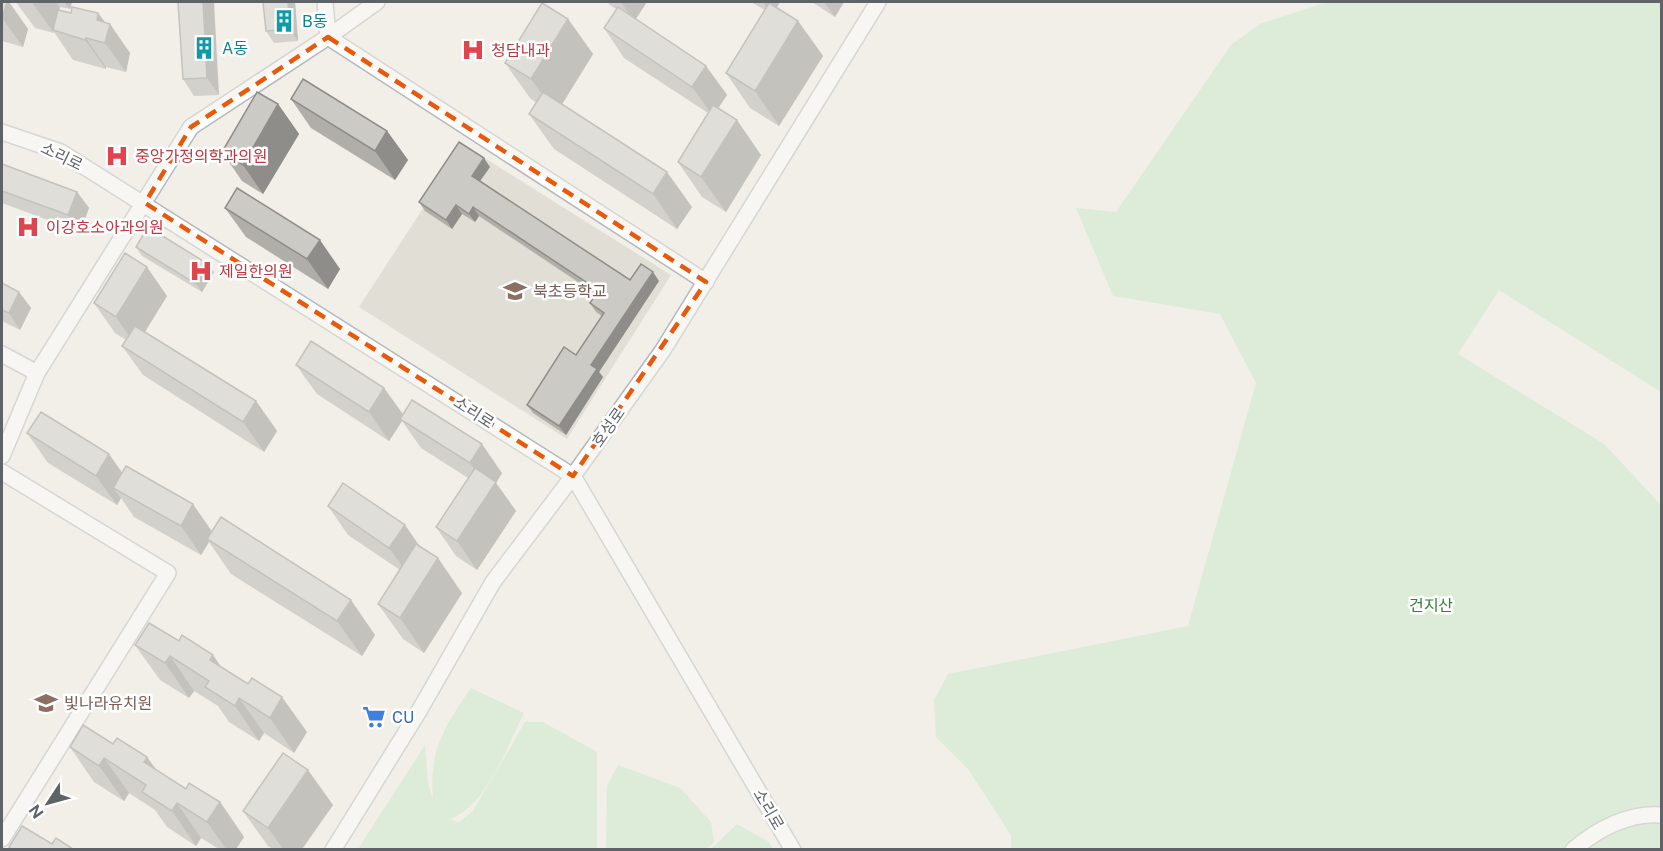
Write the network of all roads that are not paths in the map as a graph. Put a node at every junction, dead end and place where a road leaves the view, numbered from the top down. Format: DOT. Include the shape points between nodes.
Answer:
graph roads {
  1 [pos="325,2"];
  2 [pos="377,2"];
  3 [pos="878,2"];
  4 [pos="328,37"];
  5 [pos="2,132"];
  6 [pos="145,203"];
  7 [pos="706,282"];
  8 [pos="2,354"];
  9 [pos="37,373"];
  10 [pos="2,456"];
  11 [pos="2,472"];
  12 [pos="573,476"];
  13 [pos="1662,815"];
  14 [pos="2,837"];
  15 [pos="333,849"];
  16 [pos="793,849"];
  17 [pos="1574,849"];
  1 -- 4 [label="street"];
  2 -- 4 [label="street"];
  3 -- 7 [label="street, 호성로"];
  4 -- 6 [label="street" via="191,127"];
  4 -- 7 [label="street"];
  5 -- 6 [label="street, 소리로" via="61,152"];
  6 -- 9 [label="street"];
  6 -- 12 [label="street, 소리로" via="236,265"];
  7 -- 12 [label="street, 호성로"];
  8 -- 9 [label="street"];
  9 -- 10 [label="street"];
  11 -- 14 [label="street" via="168,573"];
  12 -- 15 [label="street, 호성로" via="493,582"];
  12 -- 16 [label="street, 소리로"];
  13 -- 17 [label="street" via="1635,816 1613,824"];
}
